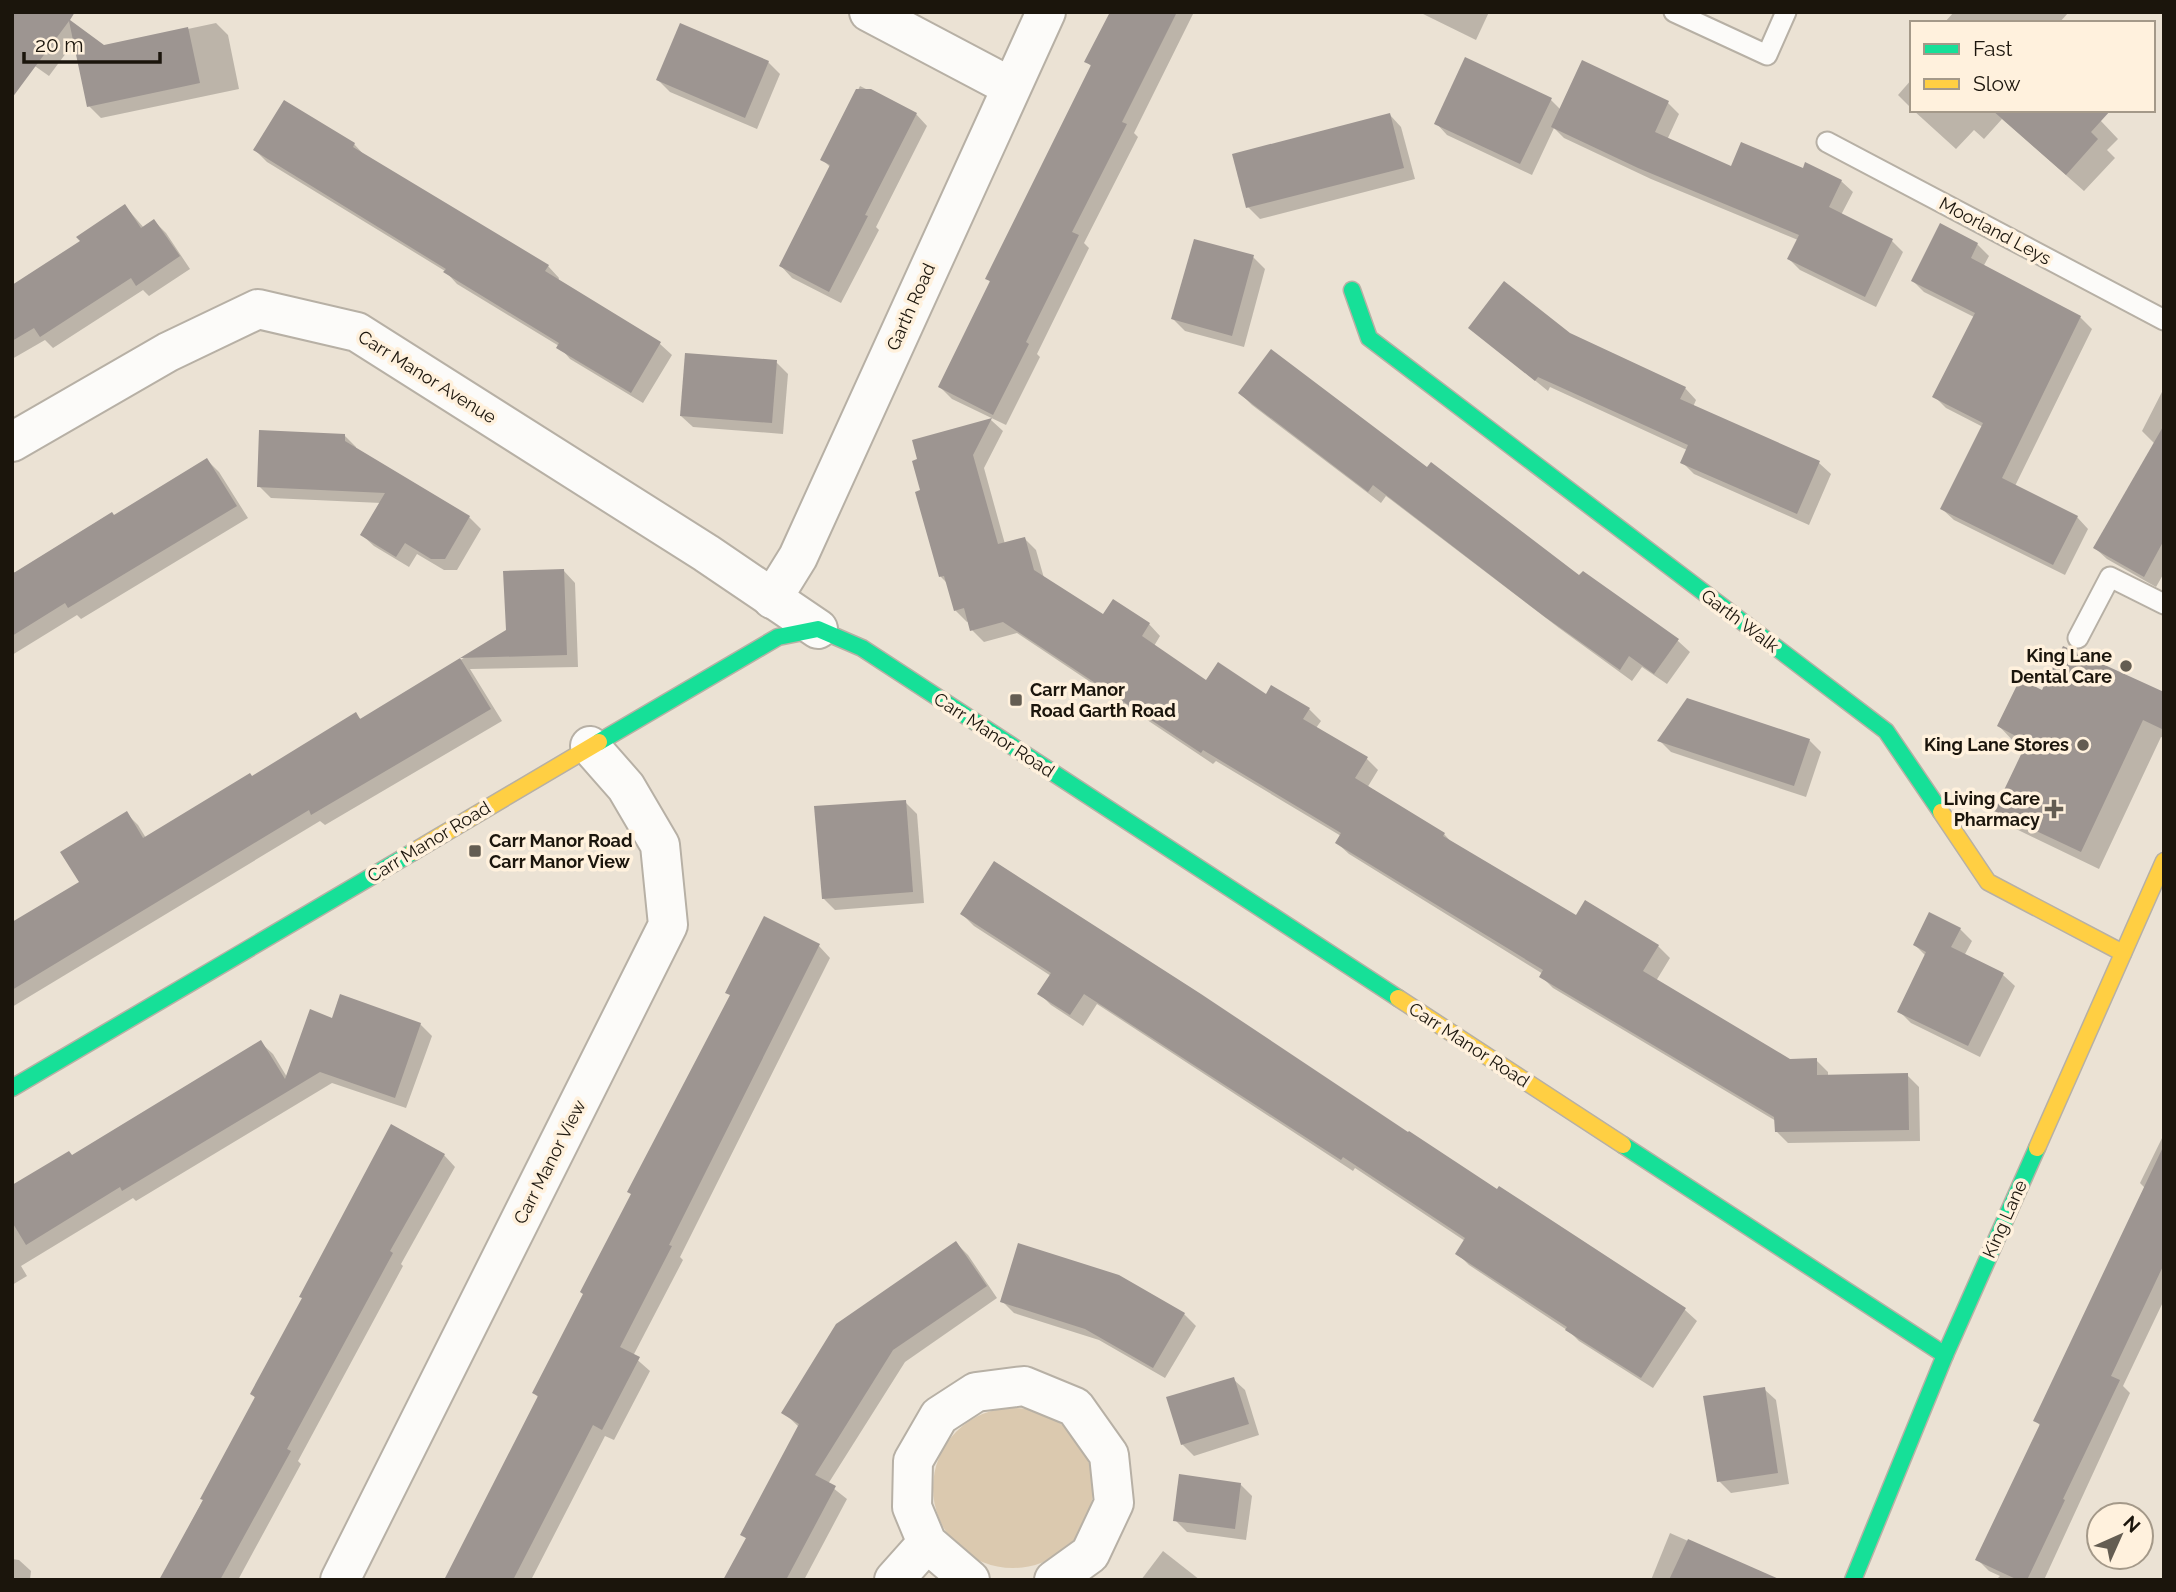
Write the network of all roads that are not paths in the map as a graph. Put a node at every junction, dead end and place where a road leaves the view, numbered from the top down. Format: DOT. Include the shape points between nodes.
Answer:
graph roads {
  1 [pos="869,12"];
  2 [pos="1046,12"];
  3 [pos="1674,12"];
  4 [pos="1786,12"];
  5 [pos="1011,87"];
  6 [pos="1827,142"];
  7 [pos="1352,290"];
  8 [pos="2164,320"];
  9 [pos="12,442"];
  10 [pos="772,598"];
  11 [pos="2164,604"];
  12 [pos="818,629"];
  13 [pos="2078,638"];
  14 [pos="590,746"];
  15 [pos="2164,861"];
  16 [pos="2123,953"];
  17 [pos="12,1088"];
  18 [pos="1945,1355"];
  19 [pos="927,1543"];
  20 [pos="340,1580"];
  21 [pos="894,1580"];
  22 [pos="970,1580"];
  23 [pos="1054,1580"];
  24 [pos="1853,1580"];
  1 -- 5 [label="street"];
  2 -- 5 [label="street, Garth Road"];
  3 -- 4 [label="lane" via="1767,55"];
  5 -- 10 [label="street, Garth Road" via="798,557"];
  6 -- 8 [label="lane, Moorland Leys"];
  7 -- 16 [label="street, Garth Walk" via="1369,338 1886,731 1988,882"];
  9 -- 10 [label="street, Carr Manor Avenue" via="168,352 258,309 357,332"];
  10 -- 12 [label="street, Carr Manor Avenue"];
  11 -- 13 [label="lane" via="2109,577"];
  12 -- 14 [label="street, Carr Manor Road" via="778,637"];
  12 -- 18 [label="street, Carr Manor Road" via="862,648"];
  14 -- 17 [label="street, Carr Manor Road"];
  14 -- 20 [label="street, Carr Manor View" via="626,787 660,845 668,925"];
  15 -- 16 [label="street, King Lane"];
  16 -- 18 [label="street, King Lane"];
  18 -- 24 [label="street, King Lane"];
  19 -- 21 [label="street"];
  19 -- 22 [label="street"];
  19 -- 23 [label="street" via="912,1507 914,1461 939,1416 976,1392 1024,1386 1075,1407 1109,1455 1114,1503 1090,1554"];
}
